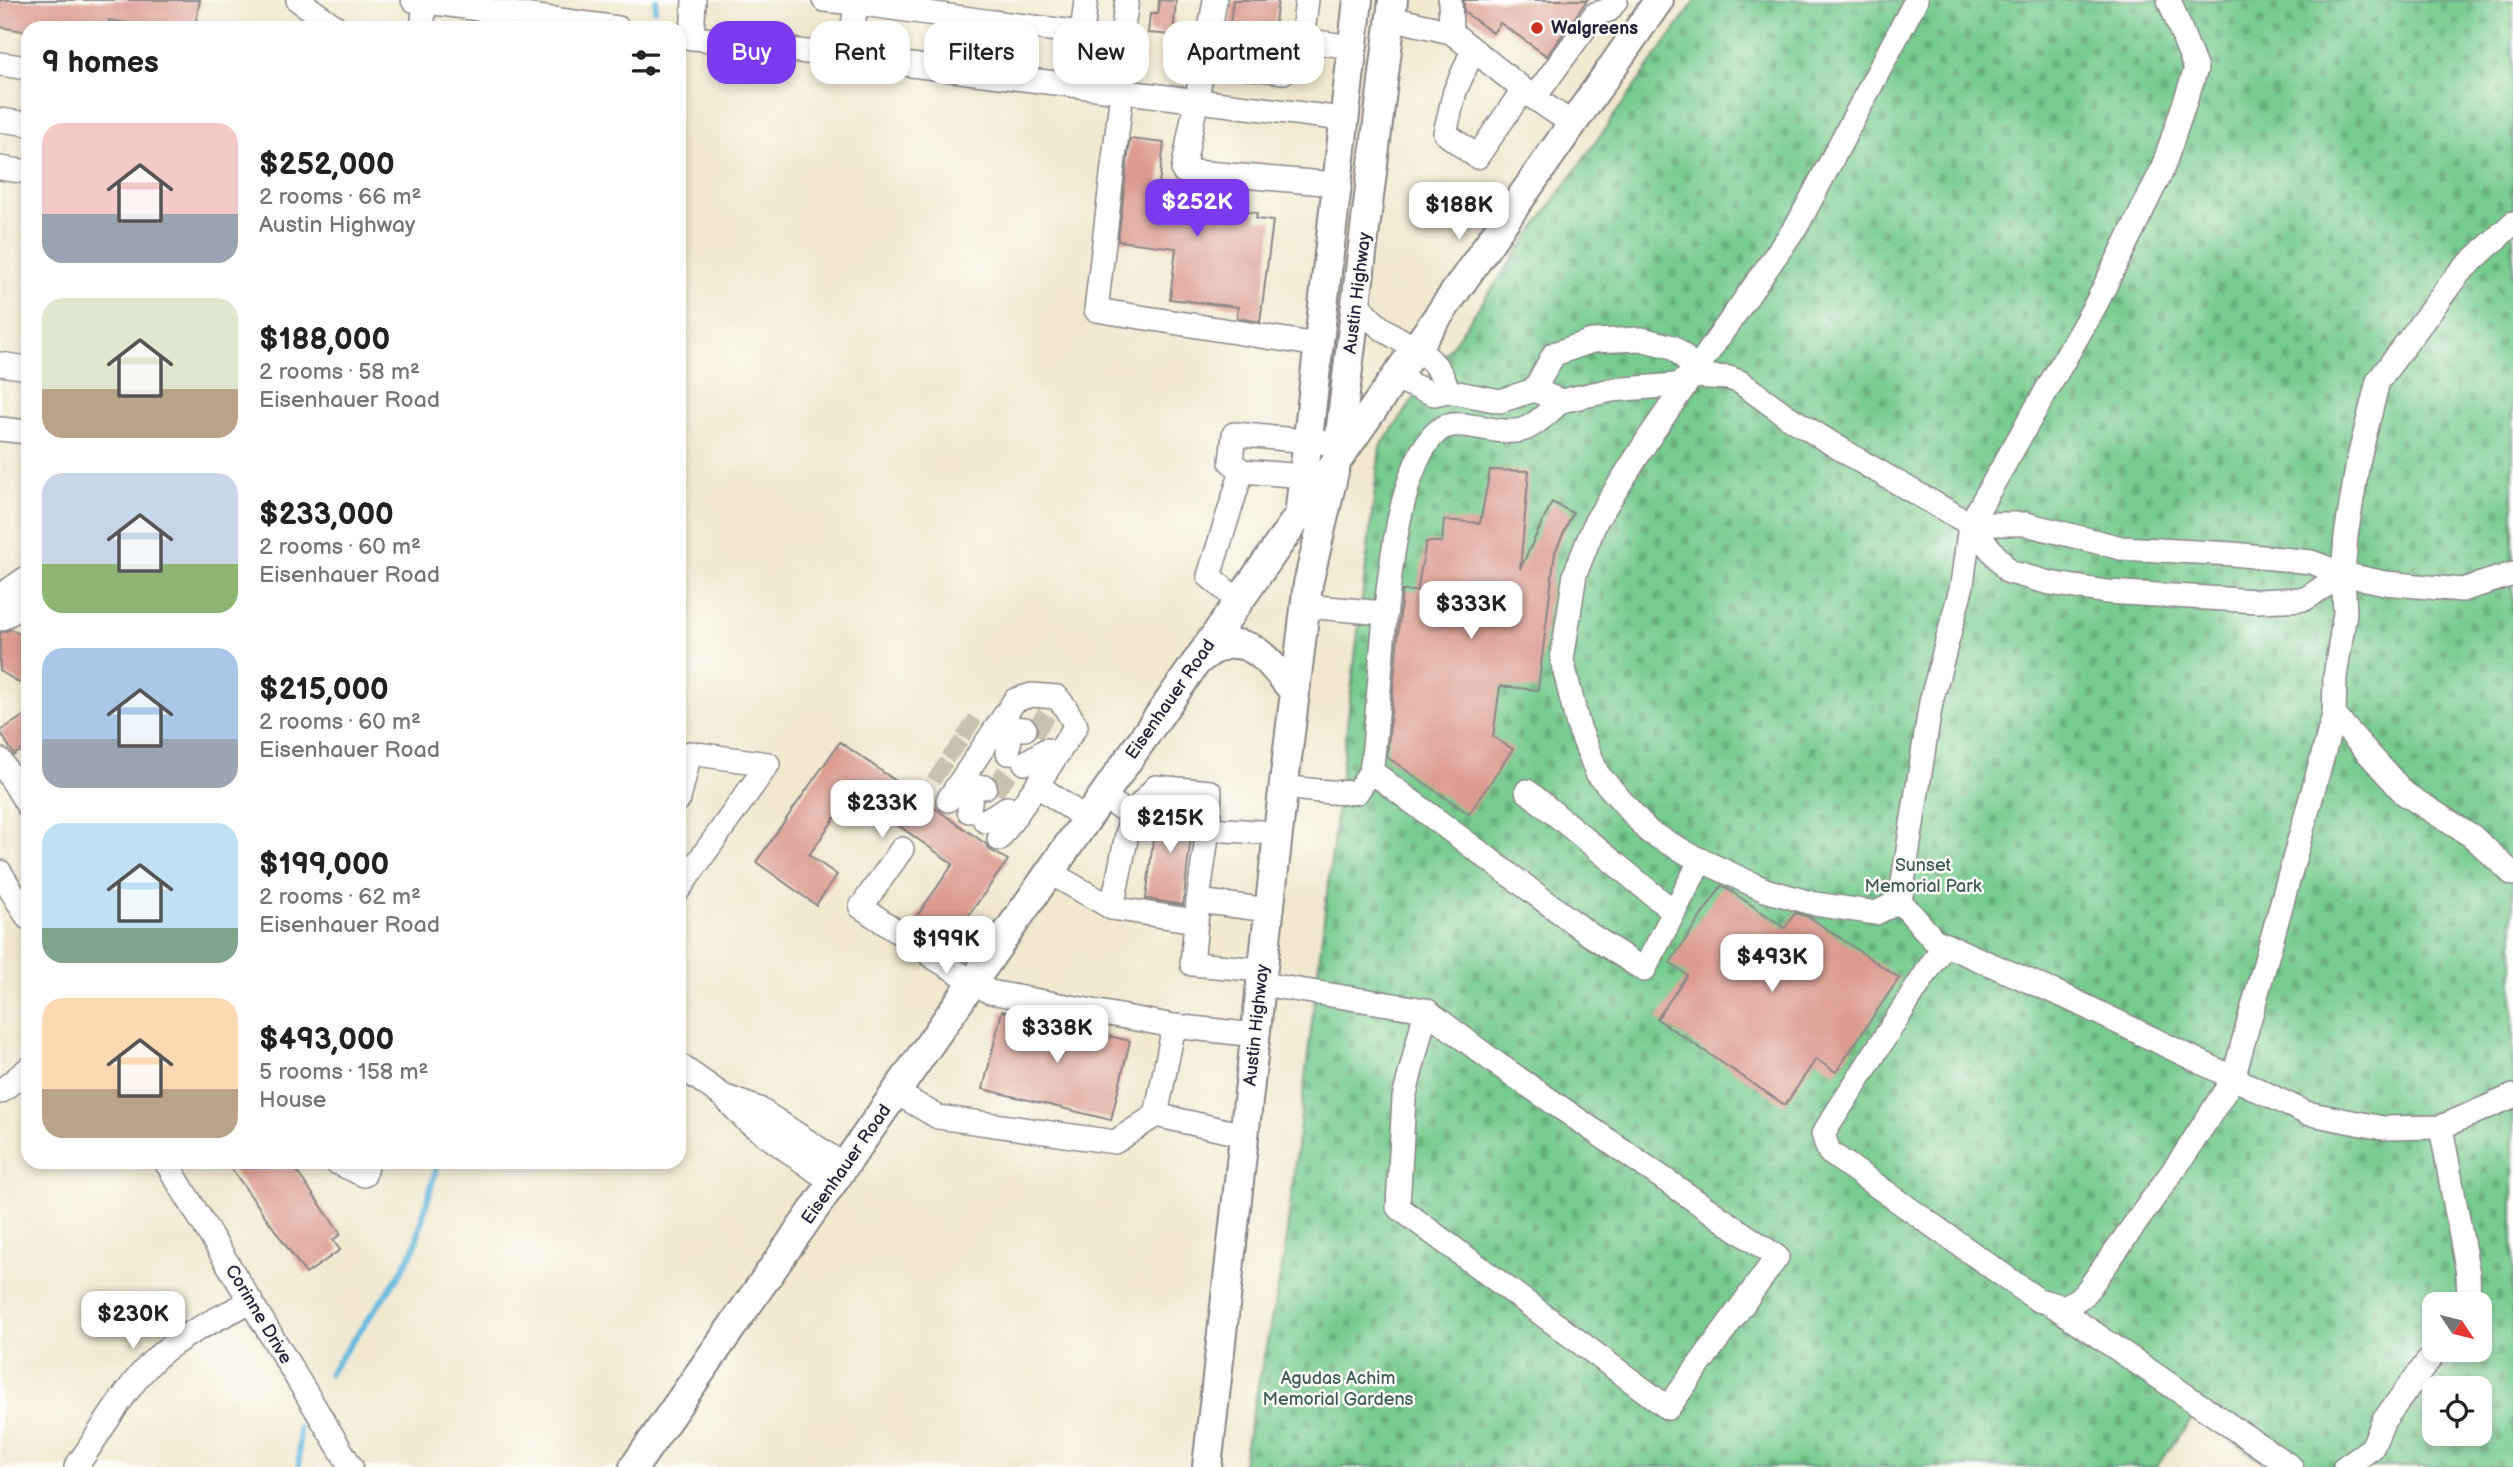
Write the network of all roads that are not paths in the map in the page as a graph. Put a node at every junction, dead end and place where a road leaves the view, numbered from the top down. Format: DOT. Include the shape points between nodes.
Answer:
graph roads {
  1 [pos="298,0"];
  2 [pos="694,0"];
  3 [pos="824,0"];
  4 [pos="1086,0"];
  5 [pos="1127,0"];
  6 [pos="1215,0"];
  7 [pos="1307,0"];
  8 [pos="1358,0"];
  9 [pos="1450,0"];
  10 [pos="1616,0"];
  11 [pos="1659,0"];
  12 [pos="1916,0"];
  13 [pos="2169,0"];
  14 [pos="419,1"];
  15 [pos="856,3"];
  16 [pos="1597,7"];
  17 [pos="1392,9"];
  18 [pos="327,21"];
  19 [pos="421,21"];
  20 [pos="566,21"];
  21 [pos="854,21"];
  22 [pos="985,21"];
  23 [pos="1212,21"];
  24 [pos="1304,21"];
  25 [pos="1039,28"];
  26 [pos="1451,32"];
  27 [pos="686,33"];
  28 [pos="686,37"];
  29 [pos="1324,43"];
  30 [pos="1352,47"];
  31 [pos="1473,50"];
  32 [pos="810,52"];
  33 [pos="0,64"];
  34 [pos="21,67"];
  35 [pos="1039,80"];
  36 [pos="1200,84"];
  37 [pos="1118,90"];
  38 [pos="1529,94"];
  39 [pos="1196,100"];
  40 [pos="1343,119"];
  41 [pos="0,120"];
  42 [pos="21,123"];
  43 [pos="1573,124"];
  44 [pos="0,169"];
  45 [pos="21,171"];
  46 [pos="1336,184"];
  47 [pos="2513,223"];
  48 [pos="1356,302"];
  49 [pos="1318,345"];
  50 [pos="1416,347"];
  51 [pos="0,364"];
  52 [pos="21,367"];
  53 [pos="1693,376"];
  54 [pos="1394,378"];
  55 [pos="1534,390"];
  56 [pos="1448,391"];
  57 [pos="1561,401"];
  58 [pos="0,429"];
  59 [pos="21,431"];
  60 [pos="1308,441"];
  61 [pos="1337,451"];
  62 [pos="1242,471"];
  63 [pos="1304,476"];
  64 [pos="1300,512"];
  65 [pos="1970,524"];
  66 [pos="2343,574"];
  67 [pos="2513,574"];
  68 [pos="21,582"];
  69 [pos="1307,595"];
  70 [pos="0,596"];
  71 [pos="1238,601"];
  72 [pos="21,607"];
  73 [pos="1384,613"];
  74 [pos="0,619"];
  75 [pos="1194,664"];
  76 [pos="1295,693"];
  77 [pos="2334,715"];
  78 [pos="0,760"];
  79 [pos="686,770"];
  80 [pos="1371,771"];
  81 [pos="1037,785"];
  82 [pos="1283,788"];
  83 [pos="1527,791"];
  84 [pos="21,794"];
  85 [pos="1102,796"];
  86 [pos="1131,815"];
  87 [pos="1086,819"];
  88 [pos="1208,829"];
  89 [pos="1278,833"];
  90 [pos="902,849"];
  91 [pos="1701,860"];
  92 [pos="0,872"];
  93 [pos="1049,872"];
  94 [pos="2513,874"];
  95 [pos="686,879"];
  96 [pos="1900,901"];
  97 [pos="21,906"];
  98 [pos="1112,908"];
  99 [pos="1269,909"];
  100 [pos="1196,911"];
  101 [pos="1674,912"];
  102 [pos="898,932"];
  103 [pos="1944,945"];
  104 [pos="931,956"];
  105 [pos="1262,977"];
  106 [pos="972,982"];
  107 [pos="1426,1010"];
  108 [pos="1174,1026"];
  109 [pos="1255,1035"];
  110 [pos="686,1070"];
  111 [pos="21,1074"];
  112 [pos="2233,1079"];
  113 [pos="0,1091"];
  114 [pos="895,1092"];
  115 [pos="2513,1096"];
  116 [pos="1156,1115"];
  117 [pos="2441,1127"];
  118 [pos="1244,1135"];
  119 [pos="170,1169"];
  120 [pos="351,1169"];
  121 [pos="365,1169"];
  122 [pos="839,1175"];
  123 [pos="2469,1292"];
  124 [pos="251,1301"];
  125 [pos="2049,1303"];
  126 [pos="2427,1362"];
  127 [pos="76,1467"];
  128 [pos="351,1467"];
  129 [pos="634,1467"];
  130 [pos="1208,1467"];
  131 [pos="2291,1467"];
  132 [pos="2345,1467"];
  1 -- 18 [label="street"];
  2 -- 27 [label="street"];
  3 -- 15 [label="street"];
  4 -- 25 [label="street" via="1082,33"];
  5 -- 37 [label="street"];
  6 -- 23 [label="street"];
  7 -- 24 [label="street"];
  8 -- 30 [label="main road, Austin Highway"];
  9 -- 26 [label="street"];
  10 -- 16 [label="street" via="1609,10"];
  11 -- 43 [label="main road, Eisenhauer Road"];
  12 -- 53 [label="street" via="1799,222"];
  13 -- 65 [label="street" via="2196,69 2162,170 2096,304"];
  14 -- 19 [label="street"];
  14 -- 20 [label="street"];
  15 -- 21 [label="street"];
  15 -- 22 [label="street"];
  16 -- 38 [label="street"];
  17 -- 26 [label="street"];
  17 -- 48 [label="main road, Austin Highway"];
  26 -- 31 [label="street"];
  28 -- 32 [label="street"];
  29 -- 30 [label="street"];
  30 -- 40 [label="main road, Austin Highway"];
  31 -- 38 [label="street"];
  31 -- 38 [label="street" via="1455,91 1446,133 1477,157"];
  33 -- 34 [label="street"];
  35 -- 37 [label="street"];
  36 -- 39 [label="street"];
  37 -- 39 [label="street"];
  37 -- 49 [label="street" via="1096,310"];
  38 -- 43 [label="street"];
  39 -- 40 [label="street"];
  39 -- 46 [label="street" via="1183,171"];
  40 -- 46 [label="main road, Austin Highway"];
  41 -- 42 [label="street"];
  43 -- 50 [label="main road, Eisenhauer Road"];
  44 -- 45 [label="street"];
  46 -- 49 [label="main road, Austin Highway"];
  47 -- 66 [label="street" via="2458,274 2378,382 2358,462"];
  48 -- 50 [label="street" via="1382,329"];
  48 -- 61 [label="main road, Austin Highway"];
  49 -- 60 [label="main road, Austin Highway"];
  50 -- 54 [label="main road, Eisenhauer Road"];
  50 -- 56 [label="street" via="1438,369"];
  51 -- 52 [label="street"];
  53 -- 55 [label="street" via="1688,361 1674,347 1641,339 1592,341 1553,354"];
  53 -- 57 [label="street" via="1676,385 1612,390"];
  53 -- 65 [label="street" via="1740,382 1787,416"];
  53 -- 91 [label="street" via="1596,521 1575,574 1562,660 1577,725 1597,773 1649,832"];
  54 -- 56 [label="street" via="1434,394"];
  54 -- 61 [label="main road, Eisenhauer Road"];
  55 -- 56 [label="street" via="1500,401"];
  55 -- 57 [label="street"];
  57 -- 73 [label="street" via="1526,429 1441,428 1426,444 1413,467 1400,518"];
  58 -- 59 [label="street"];
  60 -- 61 [label="street"];
  60 -- 62 [label="street" via="1234,433 1231,462"];
  60 -- 63 [label="main road, Austin Highway"];
  61 -- 64 [label="main road, Eisenhauer Road"];
  61 -- 69 [label="main road, Austin Highway"];
  62 -- 63 [label="street"];
  62 -- 71 [label="street" via="1209,576"];
  63 -- 64 [label="main road, Austin Highway"];
  64 -- 69 [label="main road, Austin Highway"];
  64 -- 71 [label="main road, Eisenhauer Road"];
  65 -- 66 [label="street" via="2026,523 2121,548 2311,562"];
  65 -- 66 [label="street" via="2009,572 2107,592 2257,601 2305,599"];
  65 -- 96 [label="street" via="1962,584 1931,702"];
  66 -- 67 [label="street" via="2462,590"];
  66 -- 77 [label="street" via="2345,613"];
  68 -- 70 [label="street"];
  69 -- 73 [label="street"];
  69 -- 76 [label="main road, Austin Highway"];
  71 -- 75 [label="main road, Eisenhauer Road"];
  72 -- 74 [label="street"];
  73 -- 80 [label="street"];
  75 -- 76 [label="main road" via="1210,650 1241,643 1259,652"];
  75 -- 85 [label="main road, Eisenhauer Road"];
  76 -- 82 [label="main road, Austin Highway"];
  77 -- 94 [label="street" via="2405,794 2472,836"];
  77 -- 112 [label="street"];
  78 -- 84 [label="street"];
  79 -- 95 [label="street" via="690,753 768,764"];
  80 -- 82 [label="street" via="1357,792"];
  80 -- 101 [label="street" via="1644,970"];
  81 -- 81 [label="street" via="1022,740 981,794"];
  81 -- 87 [label="street"];
  82 -- 89 [label="main road, Austin Highway"];
  83 -- 101 [label="street"];
  85 -- 86 [label="street"];
  85 -- 87 [label="main road, Eisenhauer Road"];
  86 -- 88 [label="street" via="1156,787 1210,792"];
  86 -- 98 [label="street"];
  87 -- 93 [label="main road, Eisenhauer Road"];
  88 -- 89 [label="street"];
  88 -- 100 [label="street"];
  89 -- 99 [label="main road, Austin Highway"];
  90 -- 102 [label="street" via="861,907"];
  91 -- 96 [label="street" via="1765,890 1815,904 1876,913"];
  91 -- 101 [label="street"];
  92 -- 97 [label="street"];
  93 -- 98 [label="street"];
  93 -- 106 [label="main road, Eisenhauer Road"];
  96 -- 103 [label="street" via="1934,940"];
  98 -- 100 [label="street"];
  99 -- 100 [label="street"];
  99 -- 105 [label="main road, Austin Highway"];
  100 -- 105 [label="street" via="1192,964"];
  103 -- 112 [label="street"];
  103 -- 125 [label="street" via="1823,1134 1829,1152 2038,1300"];
  104 -- 106 [label="street"];
  105 -- 107 [label="street"];
  105 -- 109 [label="main road, Austin Highway"];
  106 -- 108 [label="street" via="990,992"];
  106 -- 114 [label="main road, Eisenhauer Road"];
  107 -- 107 [label="street" via="1404,1098 1398,1207 1668,1408 1777,1256"];
  108 -- 109 [label="street"];
  108 -- 116 [label="street"];
  109 -- 118 [label="main road, Austin Highway"];
  110 -- 122 [label="street" via="723,1096 759,1109"];
  111 -- 113 [label="street"];
  112 -- 117 [label="street" via="2306,1113 2383,1128"];
  112 -- 125 [label="street" via="2084,1295 2064,1307"];
  114 -- 116 [label="street" via="938,1117 1115,1142"];
  114 -- 122 [label="main road, Eisenhauer Road"];
  115 -- 117 [label="street"];
  116 -- 118 [label="street"];
  117 -- 123 [label="street"];
  118 -- 130 [label="main road, Austin Highway"];
  119 -- 124 [label="street, Corinne Drive"];
  120 -- 121 [label="street" via="364,1175"];
  122 -- 129 [label="main road, Eisenhauer Road"];
  124 -- 127 [label="street" via="157,1357"];
  124 -- 128 [label="street, Corinne Drive"];
  125 -- 131 [label="street"];
  126 -- 132 [label="street" via="2384,1420 2372,1448"];
}
